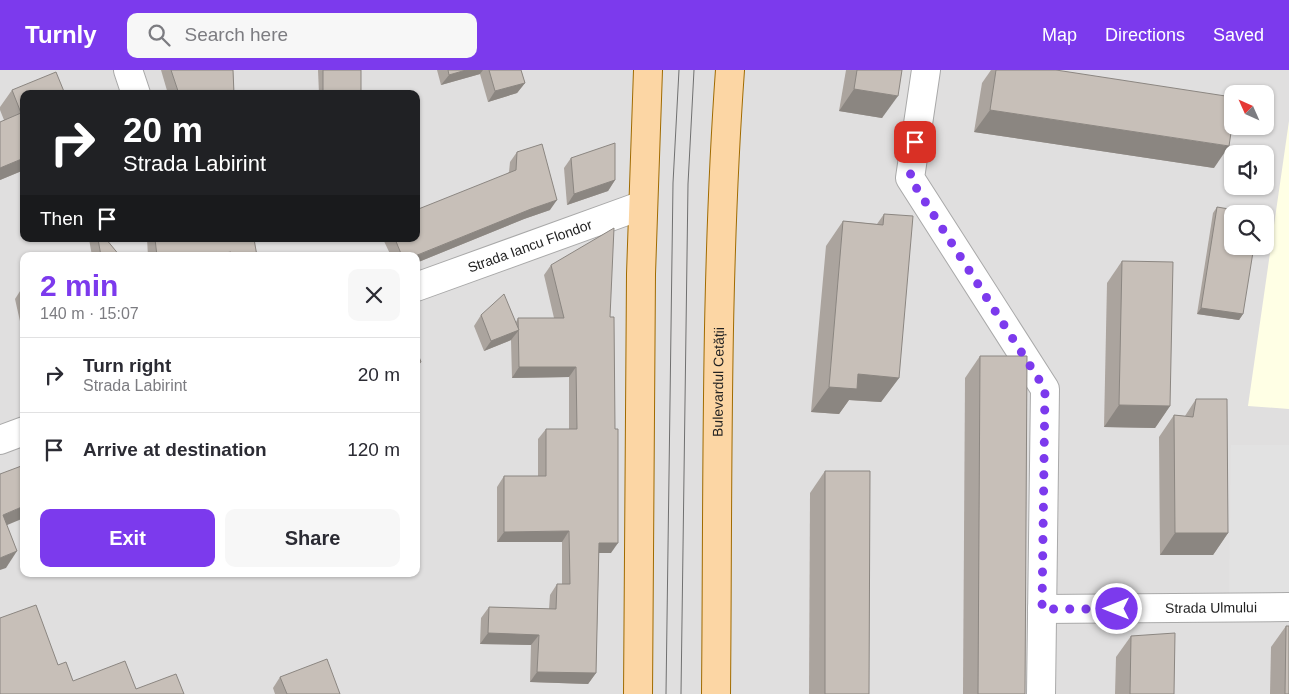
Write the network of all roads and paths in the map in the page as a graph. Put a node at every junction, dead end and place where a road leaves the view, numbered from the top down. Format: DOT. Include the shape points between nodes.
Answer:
graph roads {
  1 [pos="128,70"];
  2 [pos="648,70"];
  3 [pos="730,70"];
  4 [pos="926,70"];
  5 [pos="135,90"];
  6 [pos="643,205"];
  7 [pos="420,286"];
  8 [pos="20,432"];
  9 [pos="0,440"];
  10 [pos="1289,607"];
  11 [pos="1042,609"];
  12 [pos="638,694"];
  13 [pos="716,694"];
  14 [pos="1041,694"];
  1 -- 5 [label="street"];
  2 -- 6 [label="main road"];
  3 -- 13 [label="main road, Bulevardul Cetății" via="720,268"];
  4 -- 11 [label="street" via="910,178 1045,389"];
  6 -- 7 [label="street, Strada Iancu Flondor"];
  6 -- 12 [label="main road"];
  8 -- 9 [label="street"];
  10 -- 11 [label="street, Strada Ulmului"];
  11 -- 14 [label="street"];
}
